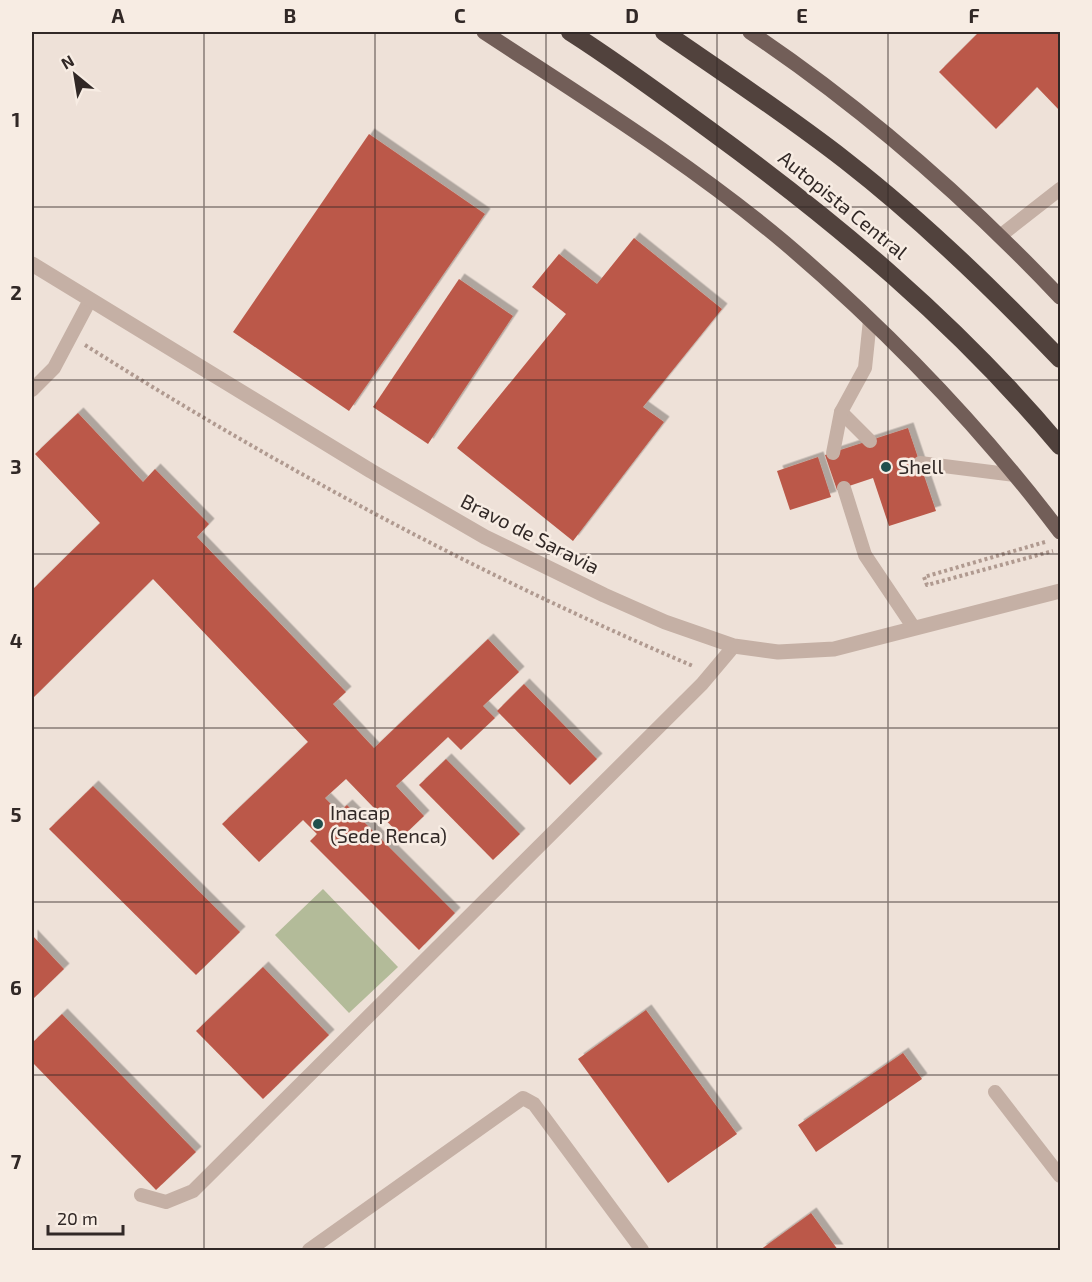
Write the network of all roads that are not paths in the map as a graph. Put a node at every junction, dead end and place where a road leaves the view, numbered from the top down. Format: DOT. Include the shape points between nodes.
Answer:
graph roads {
  1 [pos="484,32"];
  2 [pos="570,32"];
  3 [pos="664,32"];
  4 [pos="750,32"];
  5 [pos="1060,189"];
  6 [pos="1000,236"];
  7 [pos="32,264"];
  8 [pos="1060,297"];
  9 [pos="90,300"];
  10 [pos="870,320"];
  11 [pos="1060,359"];
  12 [pos="32,390"];
  13 [pos="841,412"];
  14 [pos="870,441"];
  15 [pos="1060,446"];
  16 [pos="833,453"];
  17 [pos="920,463"];
  18 [pos="1015,475"];
  19 [pos="844,488"];
  20 [pos="1055,536"];
  21 [pos="1060,591"];
  22 [pos="914,628"];
  23 [pos="734,646"];
  24 [pos="995,1092"];
  25 [pos="1060,1176"];
  26 [pos="141,1195"];
  27 [pos="309,1251"];
  28 [pos="642,1251"];
  1 -- 10 [label="main road" via="732,201"];
  2 -- 15 [label="highway, Autopista Central" via="739,151 870,254 988,366"];
  3 -- 11 [label="highway, Autopista Central" via="847,162 967,265"];
  4 -- 6 [label="main road" via="893,139"];
  5 -- 6 [label="lane"];
  6 -- 8 [label="main road"];
  7 -- 9 [label="street, Bravo de Saravia"];
  9 -- 12 [label="lane" via="54,368"];
  9 -- 23 [label="street, Bravo de Saravia" via="485,537 603,595"];
  10 -- 13 [label="lane" via="865,368"];
  10 -- 18 [label="main road"];
  13 -- 14 [label="lane"];
  13 -- 16 [label="lane"];
  17 -- 18 [label="lane"];
  18 -- 20 [label="main road"];
  19 -- 22 [label="lane" via="865,555"];
  21 -- 22 [label="street, Bravo de Saravia"];
  22 -- 23 [label="street, Bravo de Saravia" via="834,648 778,652"];
  23 -- 26 [label="lane" via="193,1191 166,1202"];
  24 -- 25 [label="lane"];
  27 -- 28 [label="lane" via="524,1098 534,1104"];
}
